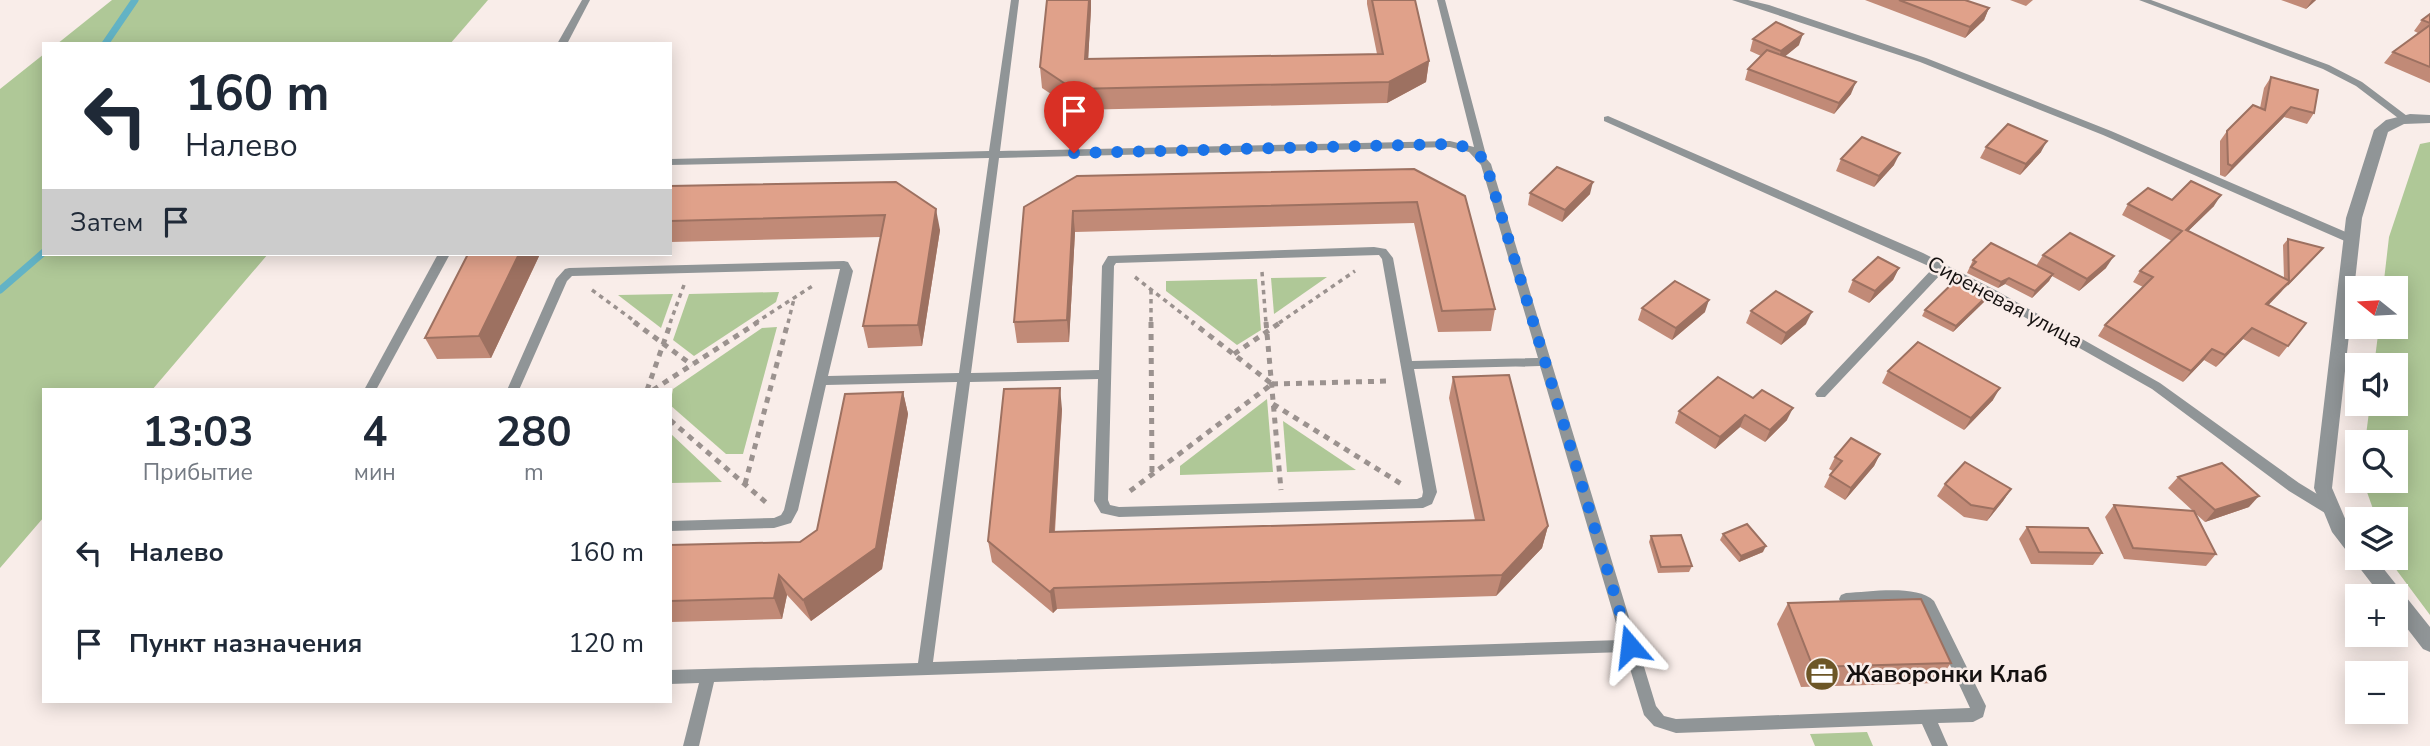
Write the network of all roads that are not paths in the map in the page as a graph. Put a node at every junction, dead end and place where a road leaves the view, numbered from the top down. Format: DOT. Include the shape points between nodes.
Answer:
graph roads {
  1 [pos="586,0"];
  2 [pos="1014,0"];
  3 [pos="1441,0"];
  4 [pos="1736,0"];
  5 [pos="2143,0"];
  6 [pos="563,42"];
  7 [pos="1608,118"];
  8 [pos="2406,119"];
  9 [pos="2430,119"];
  10 [pos="993,155"];
  11 [pos="1481,155"];
  12 [pos="672,162"];
  13 [pos="2351,239"];
  14 [pos="443,256"];
  15 [pos="1941,267"];
  16 [pos="1545,362"];
  17 [pos="1407,365"];
  18 [pos="1105,374"];
  19 [pos="963,378"];
  20 [pos="822,381"];
  21 [pos="371,388"];
  22 [pos="514,388"];
  23 [pos="1821,394"];
  24 [pos="2330,509"];
  25 [pos="672,526"];
  26 [pos="2345,533"];
  27 [pos="2373,570"];
  28 [pos="2384,584"];
  29 [pos="1846,599"];
  30 [pos="2408,615"];
  31 [pos="2430,643"];
  32 [pos="1630,646"];
  33 [pos="925,669"];
  34 [pos="708,676"];
  35 [pos="672,677"];
  36 [pos="1927,717"];
  37 [pos="691,746"];
  38 [pos="1940,746"];
  1 -- 6 [label="lane"];
  2 -- 10 [label="lane"];
  3 -- 11 [label="lane"];
  4 -- 13 [label="lane" via="1947,69"];
  5 -- 8 [label="lane" via="2336,71"];
  7 -- 15 [label="lane, Сиреневая улица"];
  8 -- 9 [label="street"];
  8 -- 13 [label="street" via="2387,123 2378,137"];
  10 -- 11 [label="lane" via="1450,144"];
  10 -- 12 [label="lane"];
  10 -- 19 [label="lane"];
  11 -- 16 [label="lane"];
  13 -- 24 [label="street" via="2323,488"];
  14 -- 21 [label="lane"];
  15 -- 23 [label="lane"];
  15 -- 24 [label="lane, Сиреневая улица" via="2156,386"];
  16 -- 17 [label="lane"];
  16 -- 32 [label="lane"];
  17 -- 18 [label="lane" via="1387,258 1382,252 1260,253 1112,259 1108,266"];
  17 -- 18 [label="lane" via="1430,492 1427,500 1418,504 1119,513 1106,509 1101,501"];
  18 -- 19 [label="lane"];
  19 -- 20 [label="lane"];
  19 -- 33 [label="lane"];
  20 -- 22 [label="lane" via="847,271 844,265 569,272"];
  20 -- 25 [label="lane" via="792,510 786,519"];
  24 -- 26 [label="street, Сиреневая улица"];
  27 -- 28 [label="street"];
  29 -- 36 [label="lane" via="1913,597 1929,606 1978,712"];
  30 -- 31 [label="street"];
  32 -- 33 [label="lane"];
  32 -- 36 [label="lane" via="1649,710 1659,721 1675,726"];
  33 -- 34 [label="lane"];
  34 -- 35 [label="lane"];
  34 -- 37 [label="lane"];
  36 -- 38 [label="lane"];
}
